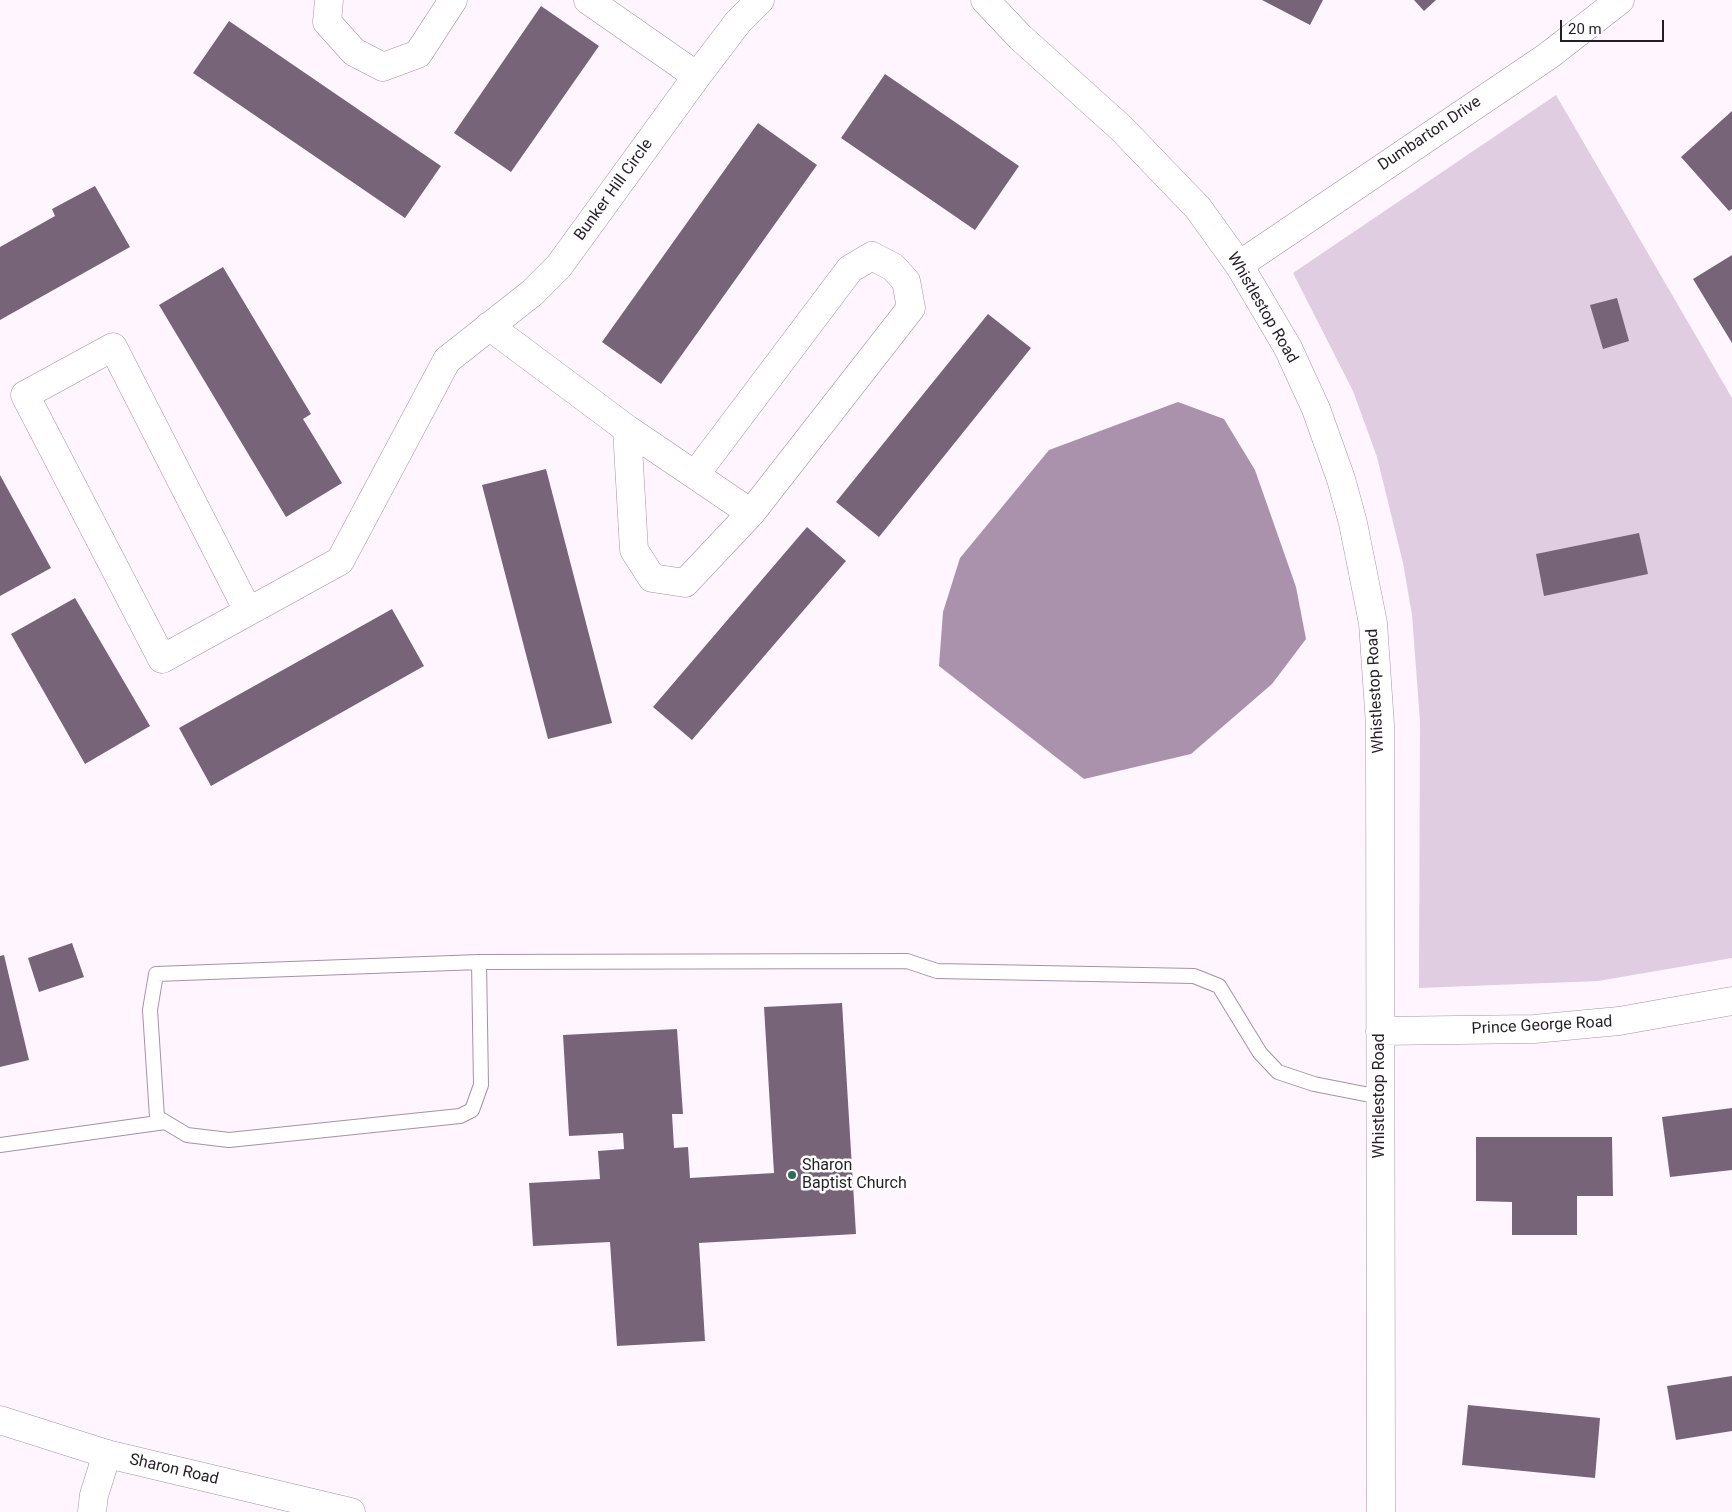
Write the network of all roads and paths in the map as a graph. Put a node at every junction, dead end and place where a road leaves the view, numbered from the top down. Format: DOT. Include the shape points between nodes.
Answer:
graph roads {
  1 [pos="329,0"];
  2 [pos="453,0"];
  3 [pos="588,0"];
  4 [pos="760,0"];
  5 [pos="985,0"];
  6 [pos="1620,0"];
  7 [pos="697,76"];
  8 [pos="1239,265"];
  9 [pos="490,326"];
  10 [pos="627,428"];
  11 [pos="695,475"];
  12 [pos="751,513"];
  13 [pos="248,611"];
  14 [pos="479,962"];
  15 [pos="1732,1001"];
  16 [pos="1380,1031"];
  17 [pos="1380,1097"];
  18 [pos="166,1122"];
  19 [pos="0,1145"];
  20 [pos="0,1420"];
  21 [pos="107,1454"];
  22 [pos="92,1512"];
  23 [pos="351,1512"];
  24 [pos="1381,1512"];
  1 -- 2 [label="street" via="327,22 354,52 383,66 418,54"];
  3 -- 7 [label="street"];
  4 -- 7 [label="street, Bunker Hill Circle" via="738,22"];
  5 -- 8 [label="street, Whistlestop Road" via="1134,142 1198,208"];
  6 -- 8 [label="street, Dumbarton Drive" via="1548,56"];
  7 -- 9 [label="street, Bunker Hill Circle" via="559,266 532,293"];
  8 -- 16 [label="street, Whistlestop Road" via="1288,348 1316,409 1341,479 1365,579 1380,725"];
  9 -- 10 [label="street"];
  9 -- 13 [label="street, Bunker Hill Circle" via="447,360 340,561"];
  10 -- 11 [label="street"];
  10 -- 12 [label="street" via="634,550 652,578 685,584"];
  11 -- 12 [label="street"];
  11 -- 12 [label="street" via="850,269 872,256 894,267 906,281 911,308"];
  13 -- 13 [label="street" via="162,659 26,395 113,347"];
  14 -- 17 [label="lane" via="908,961 937,971 1194,976 1219,986 1260,1053 1278,1072 1314,1084"];
  14 -- 18 [label="lane" via="481,1085 472,1110 460,1116 229,1140 187,1135"];
  14 -- 18 [label="lane" via="156,974 150,1010 157,1117"];
  15 -- 16 [label="street, Prince George Road" via="1618,1022 1534,1029"];
  16 -- 17 [label="street, Whistlestop Road"];
  17 -- 24 [label="street, Whistlestop Road"];
  18 -- 19 [label="lane"];
  20 -- 21 [label="street, Sharon Road"];
  21 -- 22 [label="street"];
  21 -- 23 [label="street, Sharon Road"];
}
